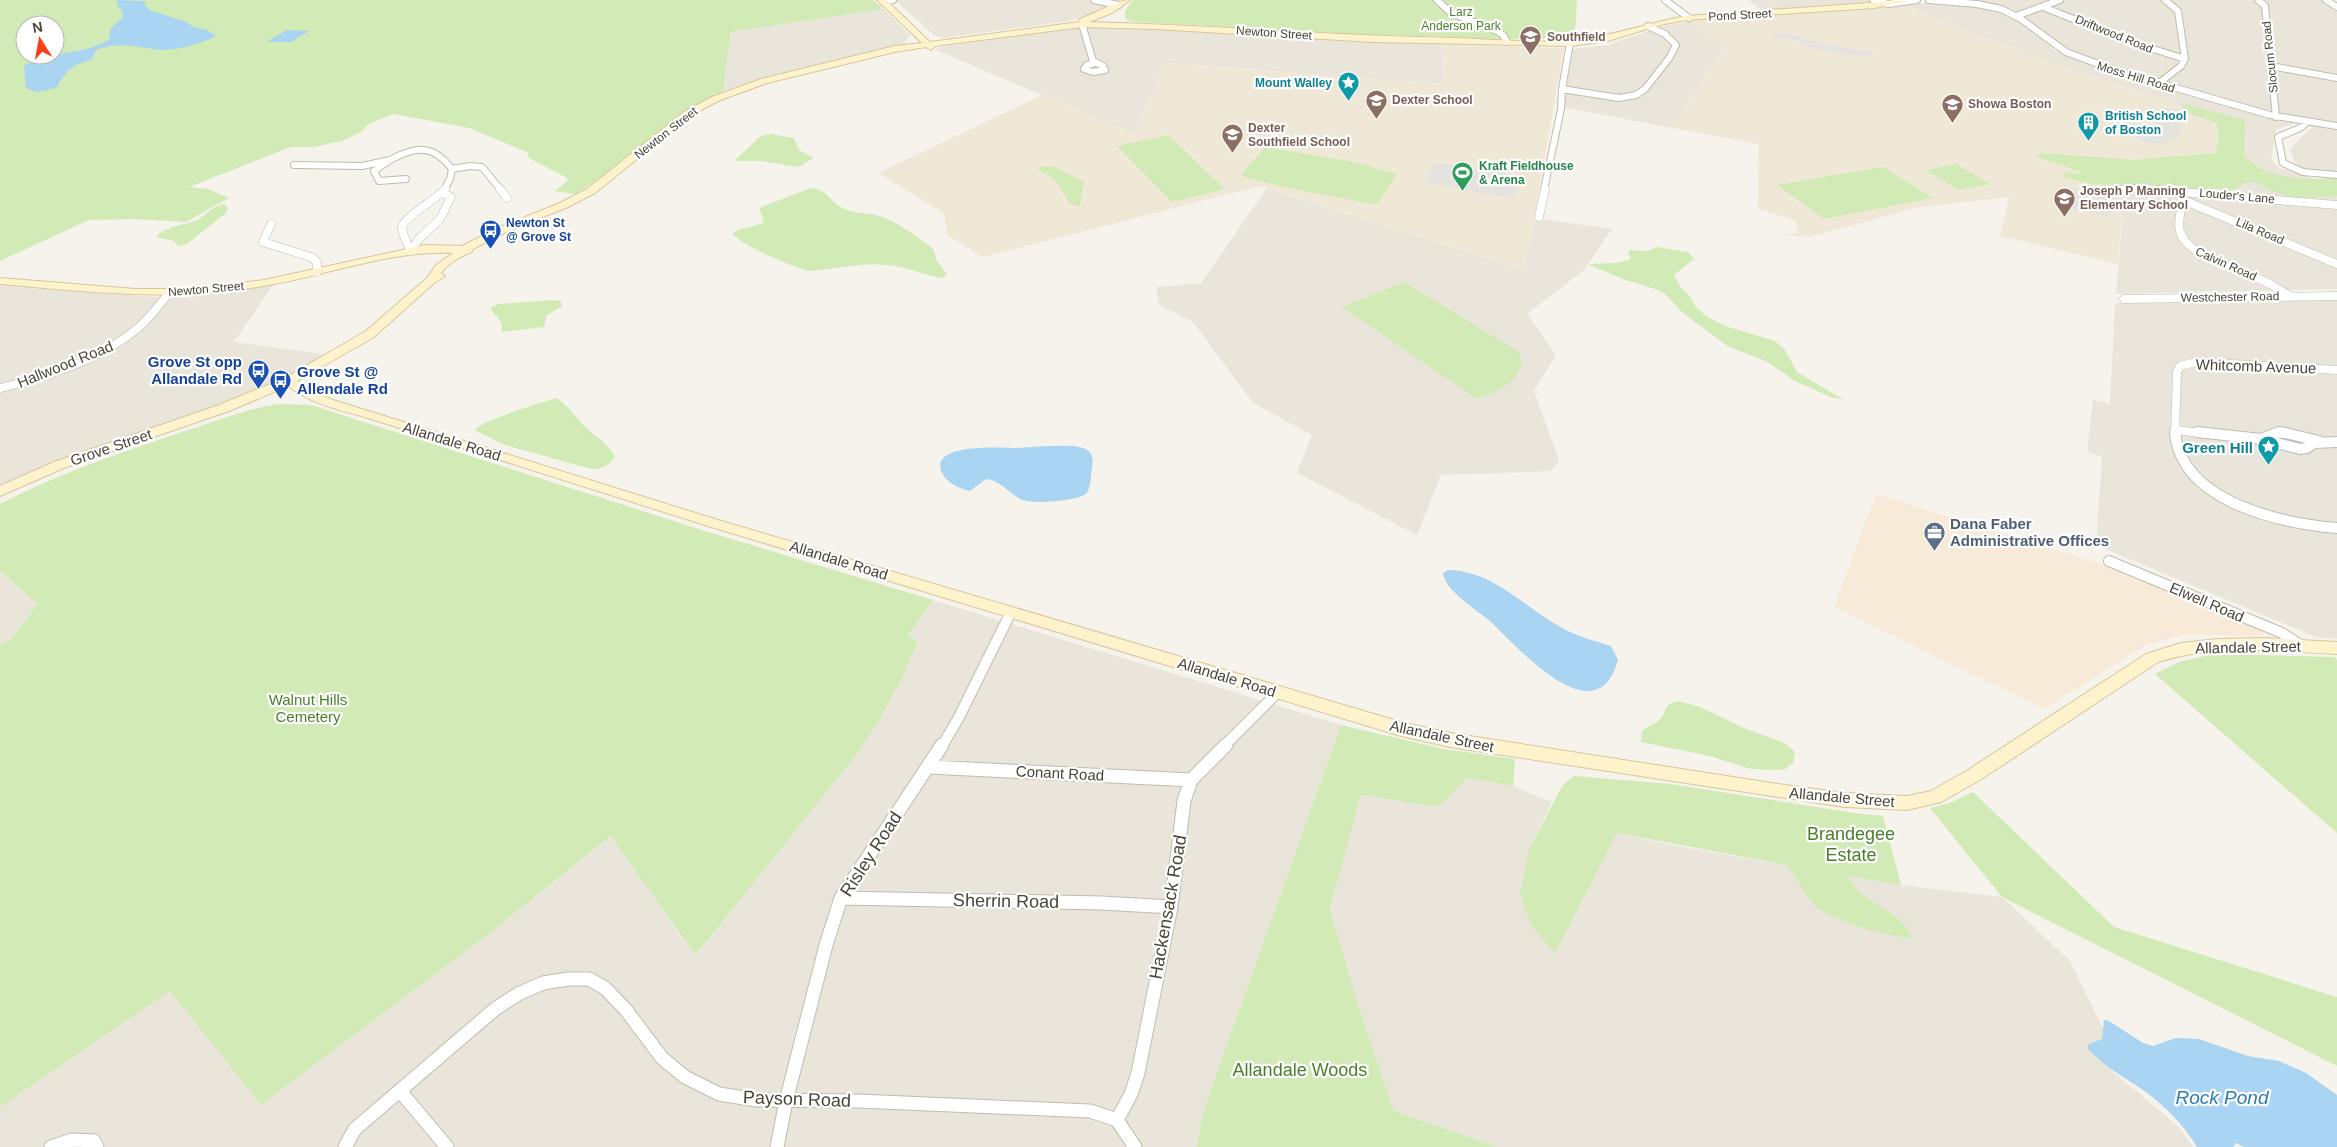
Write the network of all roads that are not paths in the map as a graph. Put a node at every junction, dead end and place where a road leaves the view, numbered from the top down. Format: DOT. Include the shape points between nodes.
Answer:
graph roads {
  1 [pos="888,0"];
  2 [pos="1094,0"];
  3 [pos="1437,0"];
  4 [pos="1665,0"];
  5 [pos="1873,0"];
  6 [pos="1907,0"];
  7 [pos="1917,0"];
  8 [pos="1929,0"];
  9 [pos="1947,0"];
  10 [pos="2060,0"];
  11 [pos="2165,0"];
  12 [pos="2258,0"];
  13 [pos="2326,0"];
  14 [pos="1123,3"];
  15 [pos="1888,4"];
  16 [pos="2043,7"];
  17 [pos="2337,7"];
  18 [pos="2016,16"];
  19 [pos="1689,18"];
  20 [pos="1072,24"];
  21 [pos="1082,24"];
  22 [pos="1648,26"];
  23 [pos="916,32"];
  24 [pos="1507,42"];
  25 [pos="1573,43"];
  26 [pos="932,45"];
  27 [pos="895,49"];
  28 [pos="2185,59"];
  29 [pos="1095,64"];
  30 [pos="2271,66"];
  31 [pos="2337,78"];
  32 [pos="2159,83"];
  33 [pos="1562,89"];
  34 [pos="2276,117"];
  35 [pos="2306,123"];
  36 [pos="2337,126"];
  37 [pos="390,160"];
  38 [pos="294,165"];
  39 [pos="452,169"];
  40 [pos="2337,175"];
  41 [pos="406,178"];
  42 [pos="2107,191"];
  43 [pos="2177,191"];
  44 [pos="443,193"];
  45 [pos="507,198"];
  46 [pos="2183,200"];
  47 [pos="2337,204"];
  48 [pos="1539,217"];
  49 [pos="271,224"];
  50 [pos="410,251"];
  51 [pos="462,254"];
  52 [pos="2337,264"];
  53 [pos="317,272"];
  54 [pos="0,281"];
  55 [pos="169,293"];
  56 [pos="2290,296"];
  57 [pos="2337,296"];
  58 [pos="2124,300"];
  59 [pos="2337,370"];
  60 [pos="296,384"];
  61 [pos="0,388"];
  62 [pos="2176,430"];
  63 [pos="2261,439"];
  64 [pos="2324,441"];
  65 [pos="2337,442"];
  66 [pos="0,491"];
  67 [pos="2337,528"];
  68 [pos="2110,561"];
  69 [pos="1011,612"];
  70 [pos="2302,646"];
  71 [pos="2337,648"];
  72 [pos="1278,692"];
  73 [pos="1341,711"];
  74 [pos="929,767"];
  75 [pos="1191,780"];
  76 [pos="841,898"];
  77 [pos="1171,907"];
  78 [pos="400,1090"];
  79 [pos="786,1101"];
  80 [pos="1117,1120"];
  81 [pos="51,1147"];
  82 [pos="97,1147"];
  83 [pos="345,1147"];
  84 [pos="447,1147"];
  85 [pos="777,1147"];
  86 [pos="1134,1147"];
  1 -- 23 [label="main road"];
  1 -- 26 [label="main road"];
  2 -- 14 [label="street"];
  3 -- 24 [label="street" via="1451,13 1500,33"];
  4 -- 19 [label="street"];
  5 -- 15 [label="street"];
  6 -- 15 [label="main road, Pond Street"];
  7 -- 15 [label="street"];
  8 -- 9 [label="street, Moss Hill Road"];
  9 -- 18 [label="street, Moss Hill Road" via="1997,9"];
  10 -- 16 [label="street"];
  11 -- 28 [label="street" via="2178,11"];
  12 -- 30 [label="street, Slocum Road" via="2264,6"];
  13 -- 17 [label="street"];
  14 -- 20 [label="main road"];
  15 -- 19 [label="main road, Pond Street"];
  16 -- 18 [label="street"];
  16 -- 28 [label="street, Driftwood Road" via="2144,48"];
  18 -- 32 [label="street, Moss Hill Road" via="2067,53"];
  19 -- 22 [label="main road, Pond Street"];
  20 -- 21 [label="main road, Newton Street"];
  20 -- 26 [label="main road, Newton Street"];
  21 -- 24 [label="main road, Newton Street"];
  21 -- 29 [label="street"];
  22 -- 25 [label="main road, Pond Street" via="1608,38"];
  22 -- 33 [label="street" via="1665,34 1676,45 1645,89 1629,98"];
  23 -- 26 [label="main road"];
  23 -- 27 [label="main road" via="909,42"];
  24 -- 25 [label="main road, Newton Street"];
  25 -- 33 [label="street"];
  26 -- 27 [label="main road, Newton Street"];
  26 -- 51 [label="main road, Newton Street" via="781,82 720,102 694,116 591,198 477,252"];
  27 -- 51 [label="main road, Newton Street" via="764,82 714,99 687,114 584,195 504,229"];
  28 -- 32 [label="street"];
  30 -- 31 [label="street"];
  30 -- 34 [label="street, Slocum Road"];
  32 -- 34 [label="street, Moss Hill Road"];
  33 -- 48 [label="street" via="1561,109"];
  34 -- 35 [label="street, Moss Hill Road"];
  35 -- 36 [label="street, Moss Hill Road"];
  35 -- 40 [label="street" via="2302,128 2278,137 2283,163 2302,172"];
  37 -- 38 [label="street" via="362,166"];
  37 -- 39 [label="street" via="407,151 426,149 442,154"];
  37 -- 41 [label="street" via="374,171 379,181"];
  39 -- 44 [label="street" via="451,181"];
  39 -- 45 [label="street" via="482,167"];
  42 -- 43 [label="street, Louder's Lane" via="2127,187"];
  43 -- 46 [label="street"];
  43 -- 47 [label="street, Louder's Lane"];
  44 -- 50 [label="street" via="451,197 440,219"];
  44 -- 50 [label="street" via="404,221 402,226"];
  46 -- 52 [label="street, Lila Road"];
  46 -- 56 [label="street, Calvin Road" via="2179,234 2185,244"];
  49 -- 53 [label="street" via="263,242 272,248 307,253 317,262"];
  50 -- 51 [label="main road, Newton Street"];
  50 -- 53 [label="main road, Newton Street"];
  51 -- 60 [label="main road, Grove Street" via="370,334 366,342 343,360"];
  53 -- 55 [label="main road, Newton Street" via="233,288"];
  54 -- 55 [label="main road, Newton Street"];
  55 -- 61 [label="street, Hallwood Road" via="152,314 118,342 52,372"];
  56 -- 57 [label="street, Westchester Road"];
  56 -- 58 [label="street, Westchester Road"];
  59 -- 62 [label="street, Whitcomb Avenue" via="2196,362 2180,366 2177,372"];
  60 -- 66 [label="main road, Grove Street" via="250,404 224,408 74,459"];
  60 -- 69 [label="main road, Allandale Road" via="311,386 339,405 713,523"];
  62 -- 63 [label="street"];
  62 -- 67 [label="street" via="2182,462 2200,482 2281,520"];
  63 -- 64 [label="street" via="2280,432"];
  63 -- 64 [label="street" via="2300,449"];
  64 -- 65 [label="street"];
  68 -- 70 [label="street, Elwell Road" via="2282,633"];
  69 -- 72 [label="main road, Allandale Road"];
  69 -- 74 [label="street, Risley Road" via="958,719"];
  70 -- 71 [label="main road, Allandale Street"];
  70 -- 73 [label="main road, Allandale Street" via="2218,645 2181,649 2152,658 1974,775 1935,798 1907,803 1845,800 1778,791 1450,740"];
  72 -- 73 [label="main road, Allandale Road"];
  72 -- 75 [label="street, Hackensack Road"];
  74 -- 75 [label="street, Conant Road"];
  74 -- 76 [label="street, Risley Road"];
  75 -- 77 [label="street, Hackensack Road" via="1184,802"];
  76 -- 77 [label="street, Sherrin Road"];
  76 -- 79 [label="street, Risley Road"];
  77 -- 80 [label="street, Hackensack Road" via="1138,1073"];
  78 -- 79 [label="street, Payson Road" via="502,1004 543,983 568,978 589,980 605,988 662,1058 685,1077 719,1094"];
  78 -- 83 [label="street, Payson Road" via="355,1129"];
  78 -- 84 [label="street"];
  79 -- 80 [label="street, Payson Road" via="1090,1111"];
  79 -- 85 [label="street, Risley Road"];
  80 -- 86 [label="street"];
  81 -- 82 [label="street" via="80,1138 94,1141"];
}
